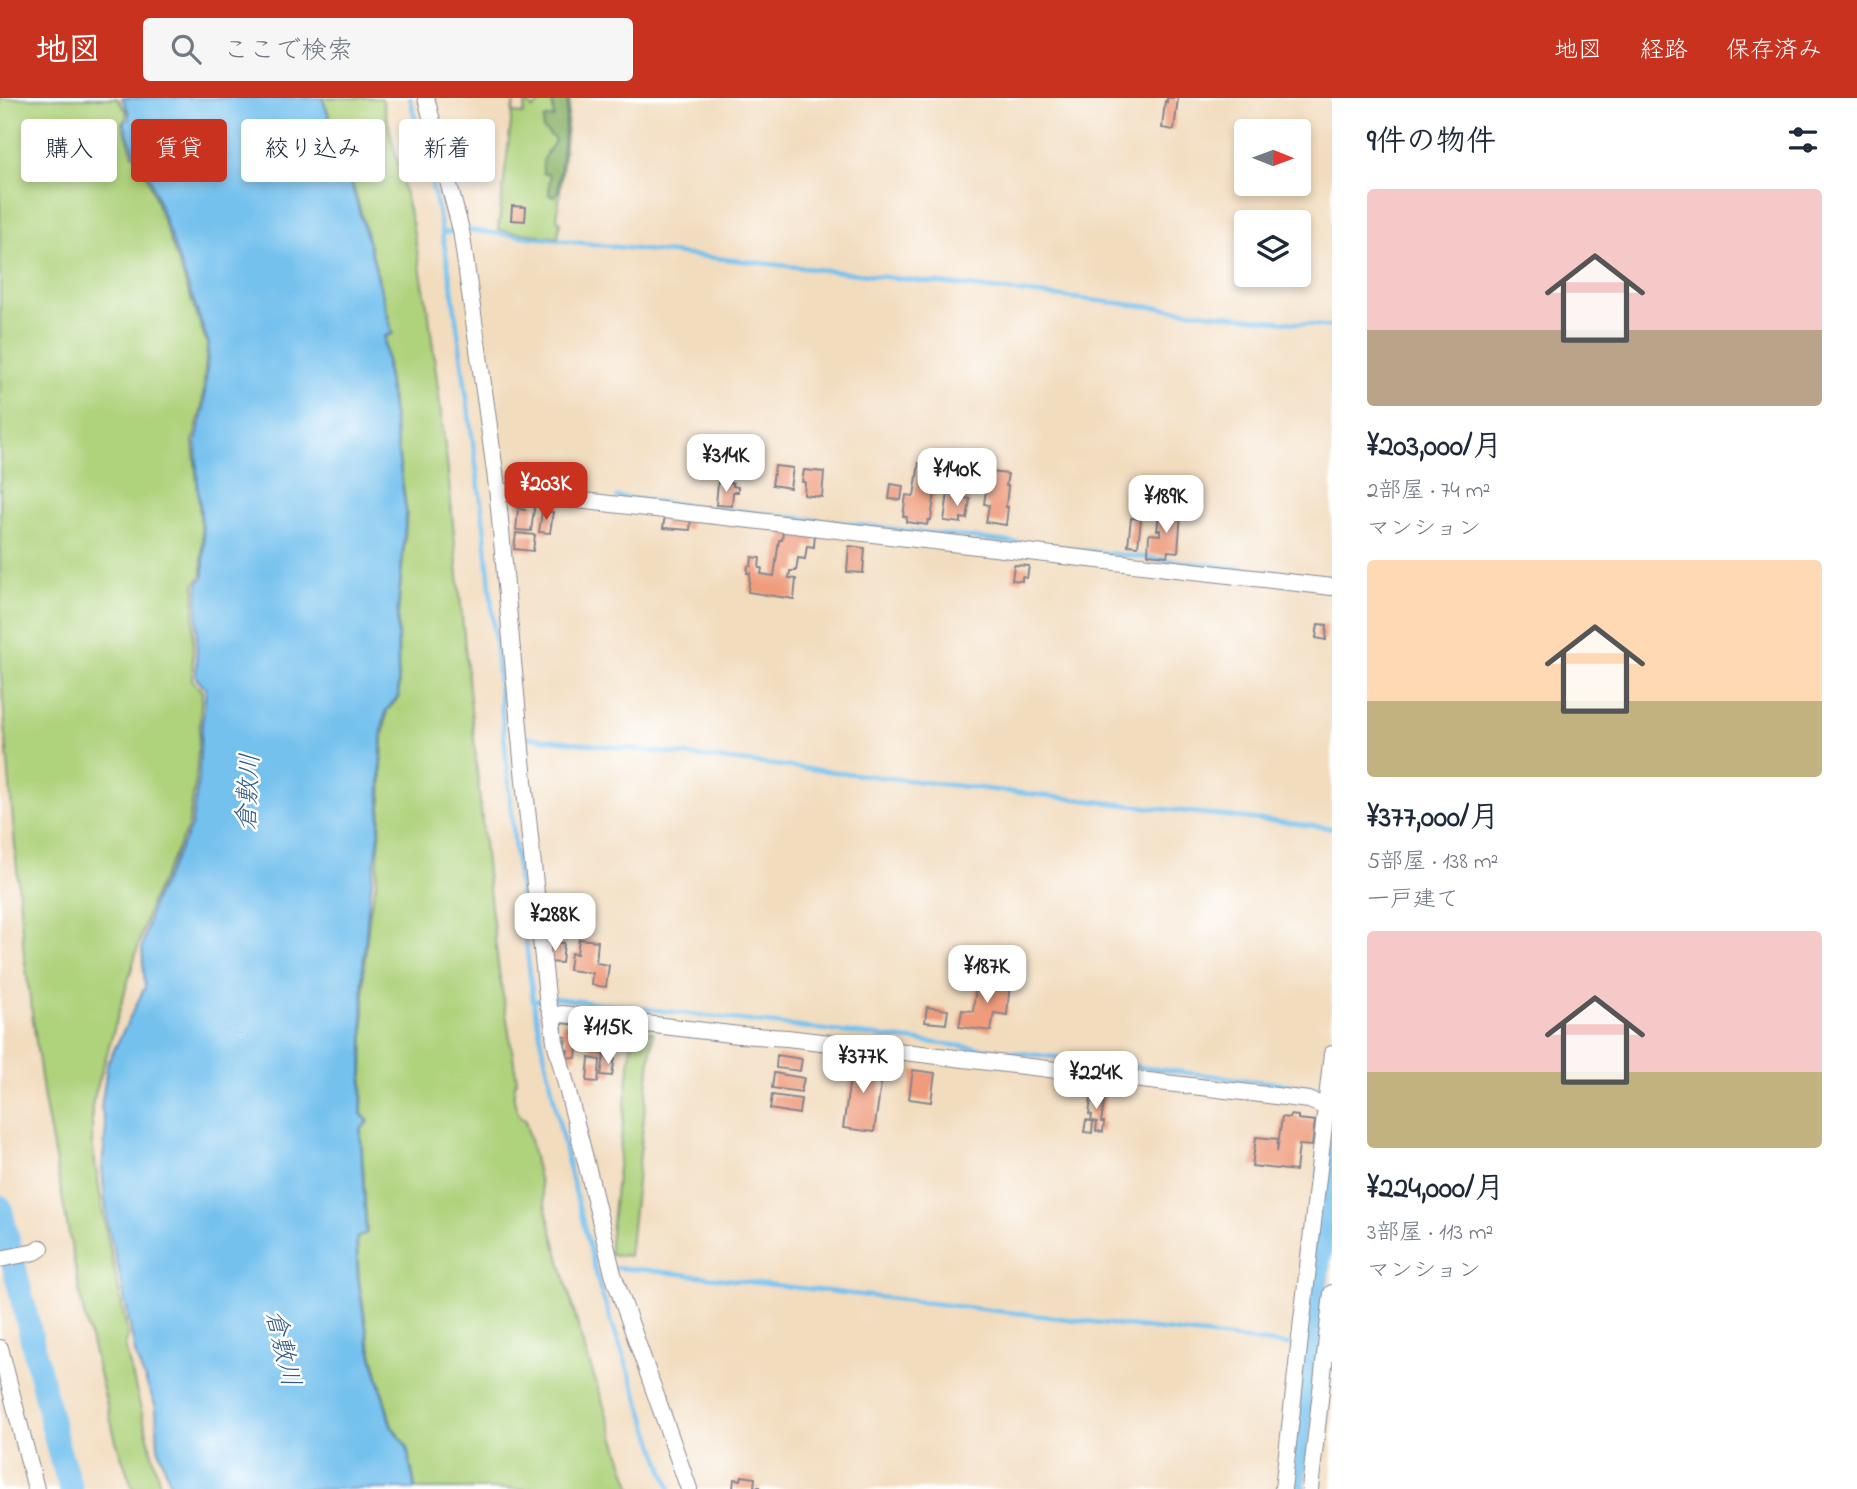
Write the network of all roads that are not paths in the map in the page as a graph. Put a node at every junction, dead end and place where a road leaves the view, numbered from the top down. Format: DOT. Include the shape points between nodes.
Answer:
graph roads {
  1 [pos="426,98"];
  2 [pos="497,486"];
  3 [pos="1332,587"];
  4 [pos="550,1005"];
  5 [pos="1332,1054"];
  6 [pos="1329,1099"];
  7 [pos="34,1251"];
  8 [pos="0,1259"];
  9 [pos="1332,1293"];
  10 [pos="0,1348"];
  11 [pos="1310,1359"];
  12 [pos="36,1489"];
  13 [pos="690,1489"];
  14 [pos="1283,1489"];
  15 [pos="1310,1489"];
  1 -- 2 [label="street" via="461,230"];
  2 -- 3 [label="street"];
  2 -- 4 [label="street"];
  4 -- 6 [label="street" via="562,1014"];
  4 -- 13 [label="street" via="611,1269"];
  5 -- 6 [label="street"];
  6 -- 11 [label="street"];
  7 -- 8 [label="street"];
  9 -- 11 [label="street"];
  10 -- 12 [label="street"];
  11 -- 14 [label="street"];
  11 -- 15 [label="street"];
}
